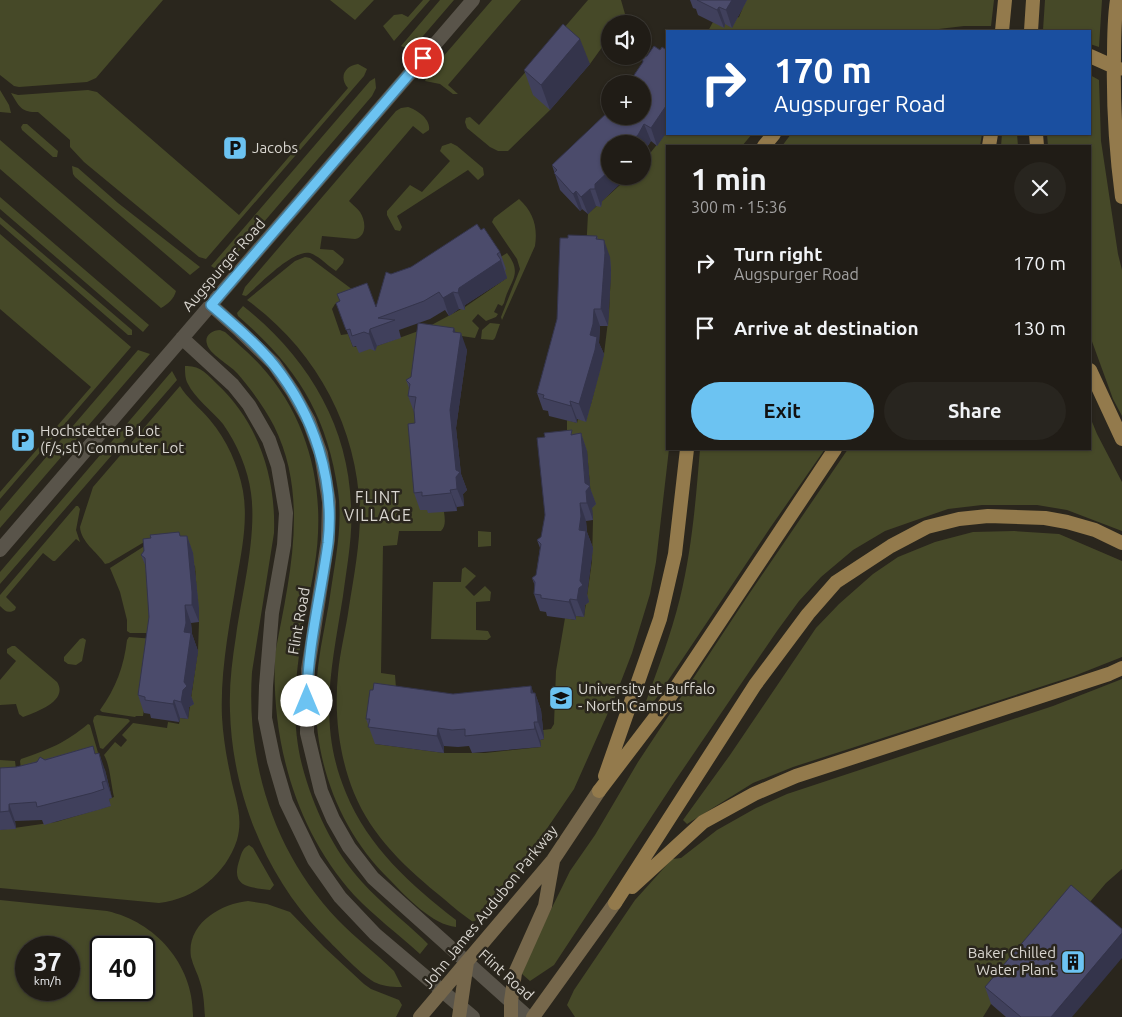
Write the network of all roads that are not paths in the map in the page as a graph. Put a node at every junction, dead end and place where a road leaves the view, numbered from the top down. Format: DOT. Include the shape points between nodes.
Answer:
graph roads {
  1 [pos="473,0"];
  2 [pos="1005,0"];
  3 [pos="1032,0"];
  4 [pos="1117,0"];
  5 [pos="1002,30"];
  6 [pos="1031,30"];
  7 [pos="1091,56"];
  8 [pos="1122,71"];
  9 [pos="773,135"];
  10 [pos="765,145"];
  11 [pos="1122,197"];
  12 [pos="211,305"];
  13 [pos="182,338"];
  14 [pos="1091,372"];
  15 [pos="1122,439"];
  16 [pos="687,450"];
  17 [pos="834,450"];
  18 [pos="1122,542"];
  19 [pos="0,550"];
  20 [pos="1122,668"];
  21 [pos="599,791"];
  22 [pos="553,860"];
  23 [pos="615,903"];
  24 [pos="467,962"];
  25 [pos="442,991"];
  26 [pos="511,1001"];
  27 [pos="460,1012"];
  28 [pos="420,1017"];
  29 [pos="473,1017"];
  30 [pos="511,1017"];
  31 [pos="528,1017"];
  32 [pos="533,1017"];
  1 -- 12 [label="street, Augspurger Road"];
  2 -- 5 [label="main road"];
  3 -- 6 [label="main road"];
  4 -- 11 [label="main road" via="1113,73 1116,152"];
  7 -- 8 [label="main road"];
  9 -- 10 [label="main road"];
  12 -- 13 [label="street, Augspurger Road"];
  12 -- 24 [label="street, Flint Road" via="274,364 309,421 321,454 329,502 328,540 308,669 307,733 321,791 349,847 373,878"];
  13 -- 19 [label="street, Augspurger Road"];
  13 -- 25 [label="street, Flint Road" via="234,385 269,440 278,466 286,513 272,613 265,718 286,802 314,860 340,897 375,934"];
  14 -- 15 [label="main road"];
  16 -- 21 [label="main road" via="675,554 660,619"];
  17 -- 21 [label="main road" via="663,707"];
  18 -- 23 [label="main road" via="1095,530 1044,518 988,516 959,520 927,527 836,582 756,685"];
  20 -- 23 [label="main road" via="796,776 754,794 703,822"];
  21 -- 22 [label="main road, John James Audubon Parkway"];
  22 -- 24 [label="main road, John James Audubon Parkway"];
  22 -- 26 [label="main road" via="545,906 515,973"];
  23 -- 32 [label="main road"];
  24 -- 25 [label="main road, John James Audubon Parkway"];
  24 -- 26 [label="street, Flint Road"];
  24 -- 27 [label="main road"];
  25 -- 27 [label="street, Flint Road"];
  25 -- 28 [label="main road, John James Audubon Parkway"];
  26 -- 30 [label="main road"];
  26 -- 31 [label="street, Flint Road"];
  27 -- 29 [label="street, Flint Road"];
}
